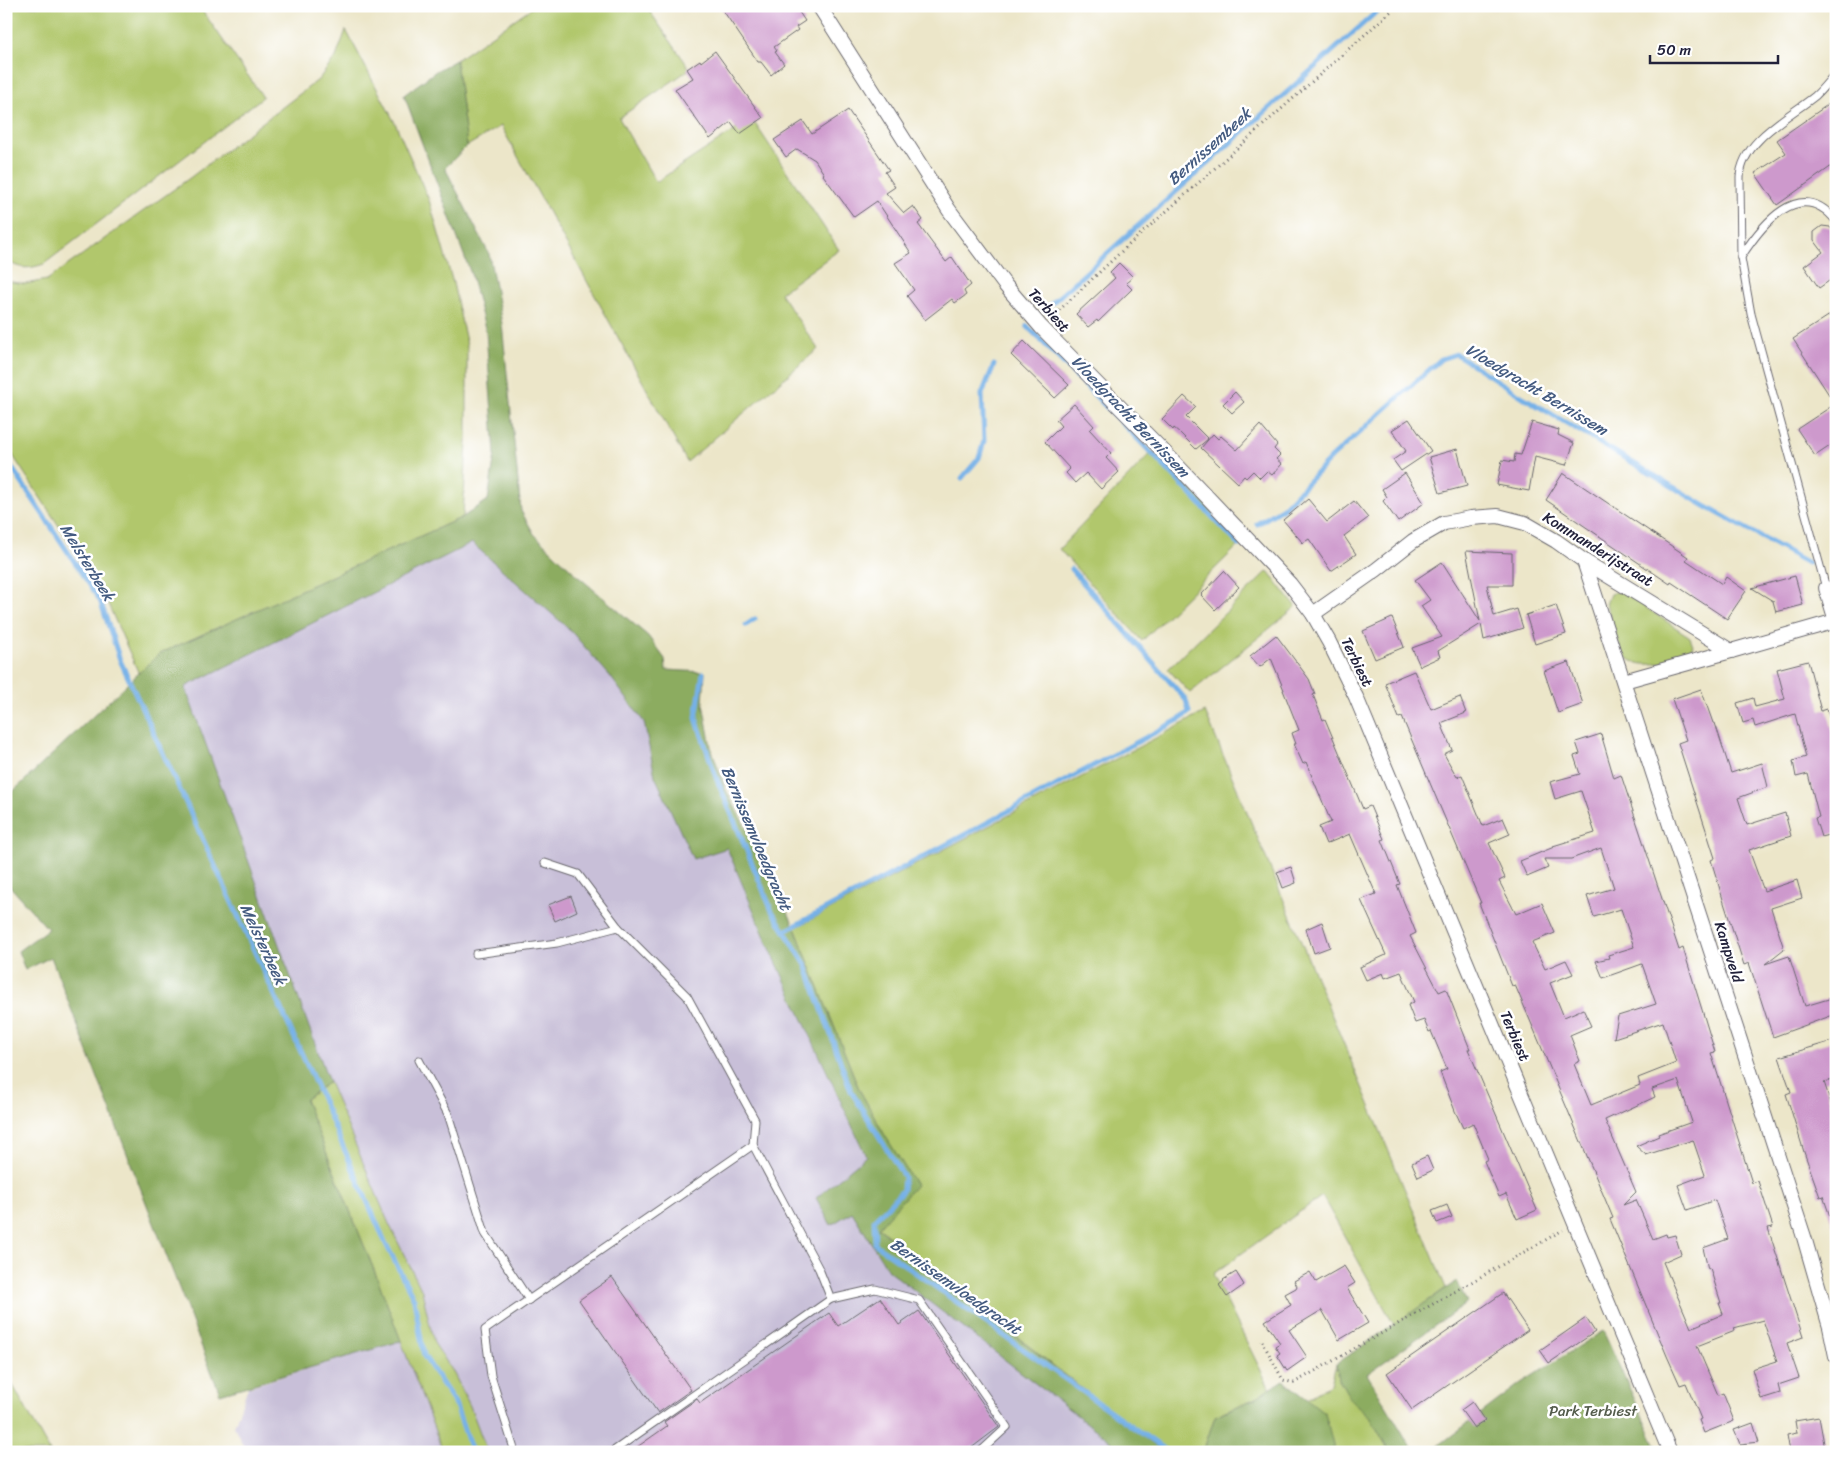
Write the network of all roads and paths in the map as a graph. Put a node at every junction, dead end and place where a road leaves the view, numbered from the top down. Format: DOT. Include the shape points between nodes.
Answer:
graph roads {
  1 [pos="819,6"];
  2 [pos="1397,6"];
  3 [pos="1836,73"];
  4 [pos="1836,221"];
  5 [pos="1741,258"];
  6 [pos="1041,327"];
  7 [pos="1584,561"];
  8 [pos="1826,588"];
  9 [pos="1313,614"];
  10 [pos="1836,621"];
  11 [pos="1731,651"];
  12 [pos="1624,681"];
  13 [pos="545,863"];
  14 [pos="618,927"];
  15 [pos="476,954"];
  16 [pos="419,1060"];
  17 [pos="753,1145"];
  18 [pos="1575,1224"];
  19 [pos="831,1299"];
  20 [pos="530,1300"];
  21 [pos="1833,1326"];
  22 [pos="1262,1341"];
  23 [pos="1836,1356"];
  24 [pos="515,1452"];
  25 [pos="612,1452"];
  26 [pos="980,1452"];
  27 [pos="1670,1452"];
  1 -- 6 [label="street, Terbiest" via="949,210"];
  2 -- 6 [label="path"];
  3 -- 5 [label="lane" via="1817,94 1755,142 1743,164 1740,170"];
  4 -- 5 [label="lane" via="1818,206 1804,202 1790,205 1777,213"];
  5 -- 8 [label="lane" via="1752,314"];
  6 -- 9 [label="street, Terbiest" via="1290,584"];
  7 -- 9 [label="street, Kommanderijstraat" via="1525,523 1498,516 1444,523 1413,541"];
  7 -- 11 [label="street, Kommanderijstraat"];
  7 -- 12 [label="street, Kampveld"];
  8 -- 10 [label="street"];
  9 -- 18 [label="street, Terbiest" via="1356,697"];
  10 -- 11 [label="street"];
  11 -- 12 [label="street"];
  12 -- 21 [label="street, Kampveld"];
  13 -- 14 [label="lane" via="578,874"];
  14 -- 15 [label="lane" via="557,943"];
  14 -- 17 [label="lane" via="687,996 755,1120"];
  16 -- 20 [label="lane" via="448,1114 485,1233"];
  17 -- 19 [label="lane" via="819,1268"];
  17 -- 20 [label="lane"];
  18 -- 22 [label="path" via="1294,1383 1283,1380"];
  18 -- 27 [label="street, Terbiest"];
  19 -- 25 [label="lane"];
  19 -- 26 [label="lane" via="875,1289 919,1300 1007,1426"];
  20 -- 24 [label="lane" via="485,1330 491,1376"];
  21 -- 23 [label="street, Kampveld"];
}
